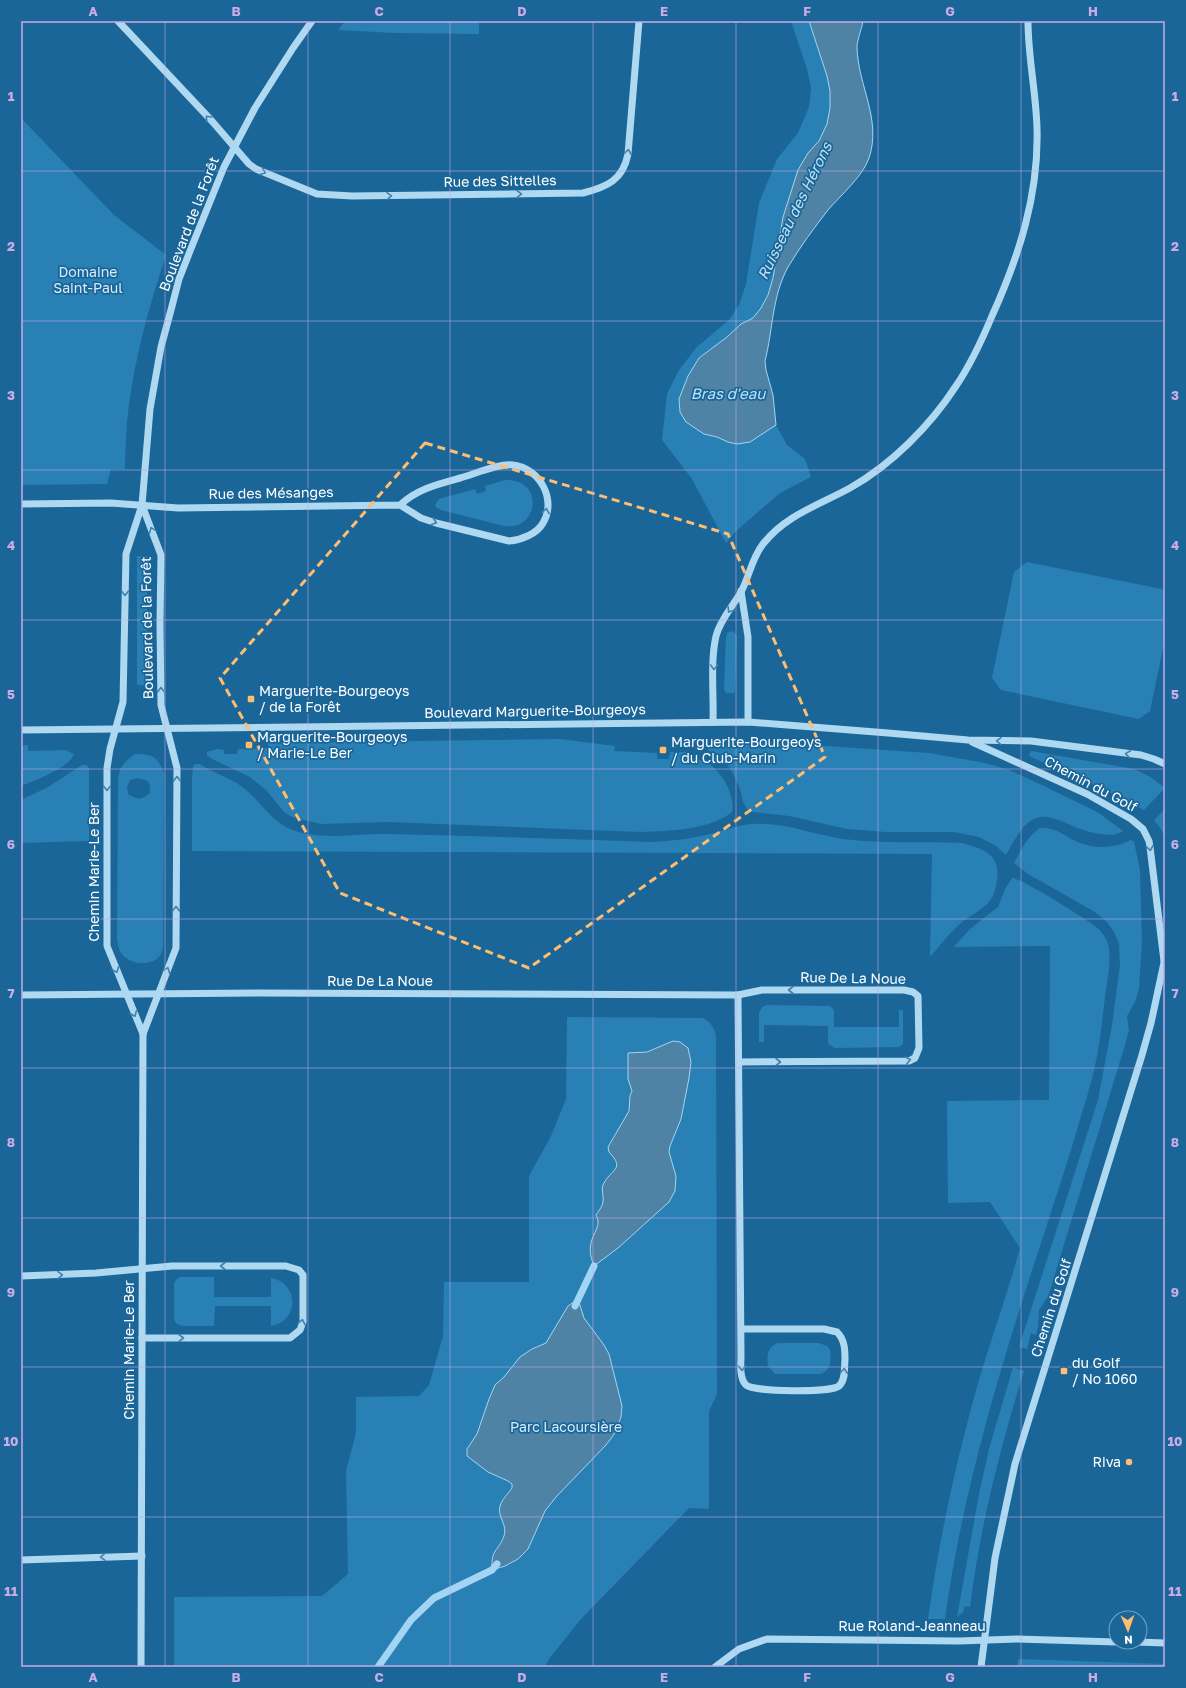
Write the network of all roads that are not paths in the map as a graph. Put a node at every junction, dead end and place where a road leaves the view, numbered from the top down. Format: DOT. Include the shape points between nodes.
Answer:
graph roads {
  1 [pos="118,21"];
  2 [pos="312,21"];
  3 [pos="639,21"];
  4 [pos="1028,21"];
  5 [pos="234,147"];
  6 [pos="21,504"];
  7 [pos="142,505"];
  8 [pos="400,505"];
  9 [pos="741,591"];
  10 [pos="713,722"];
  11 [pos="748,722"];
  12 [pos="116,728"];
  13 [pos="167,728"];
  14 [pos="21,730"];
  15 [pos="968,740"];
  16 [pos="1165,764"];
  17 [pos="1165,959"];
  18 [pos="158,993"];
  19 [pos="126,994"];
  20 [pos="21,995"];
  21 [pos="738,995"];
  22 [pos="143,1034"];
  23 [pos="739,1062"];
  24 [pos="143,1269"];
  25 [pos="21,1276"];
  26 [pos="741,1329"];
  27 [pos="142,1338"];
  28 [pos="142,1556"];
  29 [pos="21,1560"];
  30 [pos="984,1640"];
  31 [pos="1108,1642"];
  32 [pos="1148,1642"];
  33 [pos="1165,1643"];
  34 [pos="141,1667"];
  35 [pos="716,1667"];
  36 [pos="981,1667"];
  5 -- 1 [label="street, Rue des Sittelles, one-way"];
  2 -- 5 [label="street, Boulevard de la Forêt" via="269,84"];
  5 -- 3 [label="street, Rue des Sittelles, one-way" via="256,169 317,194 536,194 583,193 599,189 613,181 626,164"];
  4 -- 9 [label="street" via="1037,129 1037,153 1030,207 1013,266 973,357 957,385 933,417 891,459 850,488 795,516 764,542"];
  5 -- 7 [label="street, Boulevard de la Forêt" via="179,279 161,348 150,416"];
  6 -- 7 [label="street, Rue des Mésanges"];
  7 -- 8 [label="street, Rue des Mésanges" via="178,508"];
  7 -- 12 [label="street, Boulevard de la Forêt, one-way" via="126,554 123,702"];
  13 -- 7 [label="street, Boulevard de la Forêt, one-way" via="161,705 161,555"];
  8 -- 8 [label="street, one-way" via="421,518 436,523 509,541 532,534 543,524 547,509 543,484 535,475 514,465 501,466 434,485 408,497"];
  9 -- 10 [label="street, one-way" via="718,628 716,636"];
  9 -- 11 [label="street" via="748,637"];
  10 -- 11 [label="street, Chemin du Golf"];
  10 -- 13 [label="street, Boulevard Marguerite-Bourgeoys"];
  11 -- 15 [label="street, Chemin du Golf"];
  12 -- 13 [label="street, Boulevard Marguerite-Bourgeoys"];
  12 -- 14 [label="street, Boulevard Marguerite-Bourgeoys"];
  12 -- 19 [label="street, Chemin Marie-Le Ber, one-way" via="107,768 107,946"];
  18 -- 13 [label="street, Chemin Marie-Le Ber, one-way" via="176,948 177,768"];
  16 -- 15 [label="street, Chemin du Golf, one-way" via="1141,756 1031,741"];
  15 -- 17 [label="street, Chemin du Golf, one-way" via="1087,794 1139,824 1146,834 1150,847"];
  17 -- 30 [label="street, Chemin du Golf" via="1142,1056 1015,1464 995,1558"];
  18 -- 19 [label="street, Rue De La Noue"];
  18 -- 21 [label="street, Rue De La Noue"];
  18 -- 22 [label="street, Chemin Marie-Le Ber"];
  19 -- 20 [label="street, Rue De La Noue"];
  19 -- 22 [label="street, Chemin Marie-Le Ber, one-way"];
  21 -- 23 [label="street"];
  23 -- 21 [label="street, Rue De La Noue, one-way" via="910,1061 915,1058 919,1048 919,1008 916,993 904,990 762,990"];
  22 -- 24 [label="street, Chemin Marie-Le Ber"];
  23 -- 26 [label="street"];
  25 -- 24 [label="street, one-way" via="96,1274"];
  24 -- 27 [label="street, Chemin Marie-Le Ber"];
  27 -- 24 [label="street, one-way" via="290,1338 300,1330 304,1314 303,1275 292,1267 182,1266"];
  26 -- 26 [label="street, one-way" via="742,1377 749,1388 826,1390 838,1387 842,1382 845,1348 837,1332 824,1329"];
  27 -- 28 [label="street, Chemin Marie-Le Ber"];
  28 -- 29 [label="street, one-way"];
  28 -- 34 [label="street, Chemin Marie-Le Ber"];
  30 -- 31 [label="street, Rue Roland-Jeanneau"];
  30 -- 35 [label="street, Rue Roland-Jeanneau" via="766,1639 739,1649"];
  30 -- 36 [label="street, Chemin du Golf"];
  32 -- 33 [label="street"];
}
